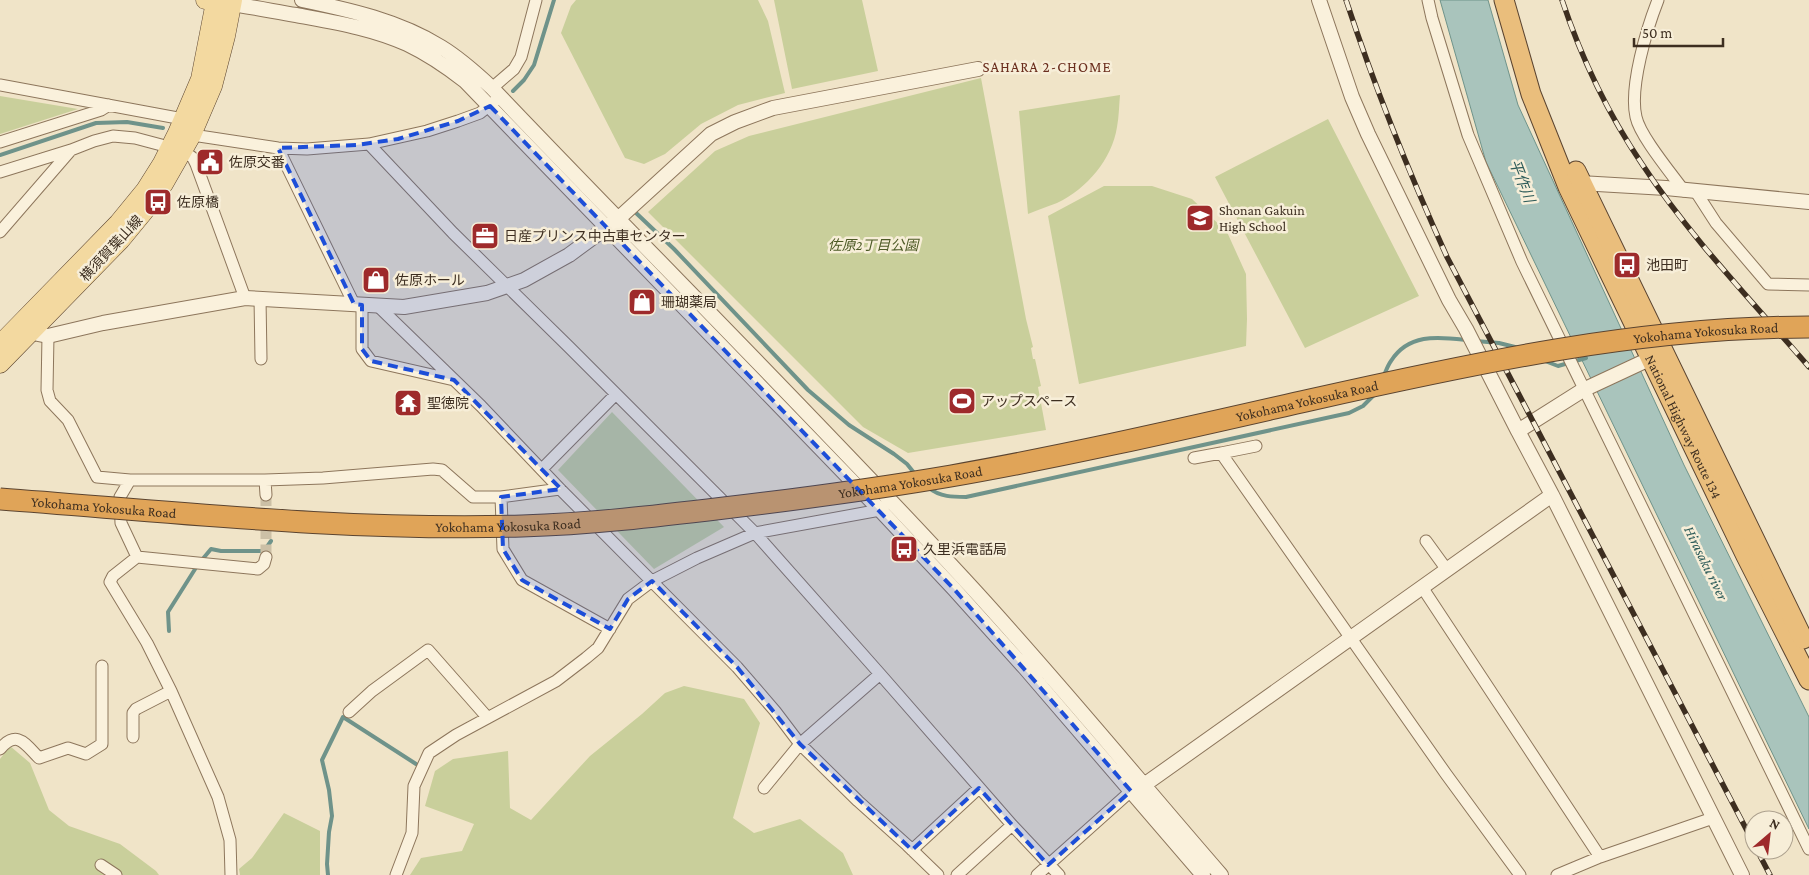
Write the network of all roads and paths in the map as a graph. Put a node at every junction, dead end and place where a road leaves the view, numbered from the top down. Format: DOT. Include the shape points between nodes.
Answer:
graph roads {
  1 [pos="302,0"];
  2 [pos="536,0"];
  3 [pos="1319,0"];
  4 [pos="1428,0"];
  5 [pos="1504,0"];
  6 [pos="1517,0"];
  7 [pos="1658,0"];
  8 [pos="211,1"];
  9 [pos="232,2"];
  10 [pos="978,69"];
  11 [pos="0,85"];
  12 [pos="494,97"];
  13 [pos="109,105"];
  14 [pos="181,137"];
  15 [pos="0,142"];
  16 [pos="369,144"];
  17 [pos="278,148"];
  18 [pos="71,150"];
  19 [pos="0,172"];
  20 [pos="1574,185"];
  21 [pos="1690,191"];
  22 [pos="1809,202"];
  23 [pos="612,222"];
  24 [pos="0,232"];
  25 [pos="508,286"];
  26 [pos="1809,286"];
  27 [pos="245,298"];
  28 [pos="260,298"];
  29 [pos="358,304"];
  30 [pos="378,306"];
  31 [pos="1809,327"];
  32 [pos="40,333"];
  33 [pos="1809,334"];
  34 [pos="2,339"];
  35 [pos="1651,358"];
  36 [pos="261,360"];
  37 [pos="0,364"];
  38 [pos="454,380"];
  39 [pos="1587,388"];
  40 [pos="616,394"];
  41 [pos="1518,431"];
  42 [pos="1256,446"];
  43 [pos="1221,453"];
  44 [pos="1194,458"];
  45 [pos="542,469"];
  46 [pos="130,480"];
  47 [pos="265,480"];
  48 [pos="560,490"];
  49 [pos="266,495"];
  50 [pos="1552,495"];
  51 [pos="501,497"];
  52 [pos="0,499"];
  53 [pos="885,505"];
  54 [pos="0,506"];
  55 [pos="755,534"];
  56 [pos="1426,541"];
  57 [pos="137,557"];
  58 [pos="266,557"];
  59 [pos="1447,570"];
  60 [pos="652,581"];
  61 [pos="1422,587"];
  62 [pos="610,629"];
  63 [pos="1351,638"];
  64 [pos="1809,652"];
  65 [pos="102,666"];
  66 [pos="880,674"];
  67 [pos="1809,680"];
  68 [pos="171,692"];
  69 [pos="349,712"];
  70 [pos="487,717"];
  71 [pos="133,737"];
  72 [pos="800,744"];
  73 [pos="0,749"];
  74 [pos="1144,785"];
  75 [pos="764,788"];
  76 [pos="979,788"];
  77 [pos="1131,791"];
  78 [pos="1713,818"];
  79 [pos="1012,825"];
  80 [pos="1809,849"];
  81 [pos="912,850"];
  82 [pos="1600,857"];
  83 [pos="101,865"];
  84 [pos="1048,865"];
  85 [pos="116,875"];
  86 [pos="232,875"];
  87 [pos="396,875"];
  88 [pos="938,875"];
  89 [pos="957,875"];
  90 [pos="1037,875"];
  91 [pos="1059,875"];
  92 [pos="1203,875"];
  93 [pos="1221,875"];
  94 [pos="1520,875"];
  95 [pos="1557,875"];
  96 [pos="1742,875"];
  1 -- 12 [label="street" via="376,18 420,35 467,65"];
  2 -- 12 [label="street" via="521,56"];
  3 -- 41 [label="street" via="1368,134 1449,300"];
  4 -- 39 [label="street" via="1468,135 1522,262 1571,365"];
  5 -- 20 [label="highway, National Highway Route 134" via="1531,94"];
  6 -- 20 [label="highway, National Highway Route 134"];
  7 -- 21 [label="street" via="1641,52 1634,98 1636,117 1642,132"];
  8 -- 9 [label="street"];
  8 -- 14 [label="main road, 横須賀葉山線" via="200,79"];
  9 -- 12 [label="street" via="362,28 407,44"];
  9 -- 14 [label="main road, 横須賀葉山線" via="213,86"];
  10 -- 23 [label="street" via="774,108 735,122 711,134"];
  11 -- 13 [label="street"];
  12 -- 16 [label="street" via="480,113 405,137"];
  12 -- 23 [label="street"];
  13 -- 14 [label="street"];
  13 -- 15 [label="street"];
  14 -- 17 [label="street"];
  14 -- 18 [label="street" via="113,136"];
  14 -- 27 [label="street" via="196,164"];
  14 -- 32 [label="main road, 横須賀葉山線" via="164,184 133,226"];
  14 -- 34 [label="main road, 横須賀葉山線" via="118,223"];
  16 -- 17 [label="street"];
  16 -- 25 [label="street"];
  17 -- 29 [label="street"];
  18 -- 19 [label="street"];
  18 -- 24 [label="street"];
  20 -- 21 [label="street"];
  20 -- 35 [label="highway, National Highway Route 134"];
  21 -- 22 [label="street"];
  21 -- 26 [label="street" via="1768,284"];
  23 -- 25 [label="street" via="569,255"];
  23 -- 53 [label="street"];
  25 -- 30 [label="street" via="438,302 404,307"];
  25 -- 40 [label="street"];
  27 -- 28 [label="street"];
  27 -- 32 [label="street"];
  28 -- 29 [label="street"];
  28 -- 36 [label="street"];
  29 -- 30 [label="street"];
  29 -- 38 [label="street" via="362,349 371,361"];
  30 -- 38 [label="street"];
  31 -- 52 [label="highway, Yokohama Yokosuka Road, bridge" via="1649,337 1514,356 1066,454 827,495 652,517 519,526 352,525"];
  32 -- 37 [label="main road, 横須賀葉山線"];
  32 -- 46 [label="street" via="50,401 68,420 97,477"];
  33 -- 54 [label="highway, Yokohama Yokosuka Road" via="1724,338 1574,355 961,482 653,525 542,533 437,534 292,529"];
  35 -- 39 [label="street"];
  35 -- 64 [label="highway, National Highway Route 134"];
  35 -- 67 [label="highway, National Highway Route 134"];
  38 -- 45 [label="street"];
  39 -- 41 [label="street"];
  39 -- 80 [label="street"];
  40 -- 45 [label="street"];
  40 -- 55 [label="street"];
  41 -- 50 [label="street"];
  42 -- 43 [label="street"];
  43 -- 44 [label="street"];
  43 -- 63 [label="street"];
  45 -- 48 [label="street"];
  46 -- 47 [label="street"];
  46 -- 57 [label="street" via="120,497 121,523"];
  47 -- 49 [label="street"];
  47 -- 51 [label="street" via="442,470 473,497"];
  48 -- 51 [label="street"];
  48 -- 60 [label="street"];
  50 -- 59 [label="street"];
  50 -- 78 [label="street"];
  51 -- 62 [label="street" via="503,549 522,580"];
  53 -- 55 [label="street"];
  53 -- 74 [label="street" via="1029,652"];
  53 -- 77 [label="street"];
  55 -- 60 [label="street"];
  55 -- 66 [label="street"];
  56 -- 59 [label="street"];
  57 -- 58 [label="street" via="258,569"];
  57 -- 68 [label="street" via="110,582 147,643"];
  59 -- 61 [label="street"];
  60 -- 62 [label="street" via="628,599"];
  60 -- 72 [label="street" via="737,667"];
  61 -- 63 [label="street"];
  61 -- 82 [label="street"];
  62 -- 70 [label="street" via="598,648 556,681"];
  63 -- 74 [label="street"];
  63 -- 94 [label="street"];
  65 -- 73 [label="street" via="102,744 86,754 68,748 39,758 22,741 14,738"];
  66 -- 72 [label="street"];
  66 -- 76 [label="street"];
  68 -- 71 [label="street" via="136,709 133,713"];
  68 -- 86 [label="street" via="218,797 230,840"];
  69 -- 70 [label="street" via="428,650"];
  70 -- 87 [label="street" via="429,752 414,786 412,833"];
  72 -- 75 [label="street"];
  72 -- 81 [label="street"];
  74 -- 77 [label="street"];
  74 -- 93 [label="street"];
  76 -- 79 [label="street"];
  76 -- 81 [label="street"];
  77 -- 84 [label="street"];
  77 -- 92 [label="street"];
  78 -- 82 [label="street"];
  78 -- 96 [label="street"];
  79 -- 84 [label="street"];
  79 -- 89 [label="street"];
  81 -- 88 [label="street"];
  82 -- 95 [label="street"];
  83 -- 85 [label="street"];
  84 -- 90 [label="street"];
  84 -- 91 [label="street"];
}
